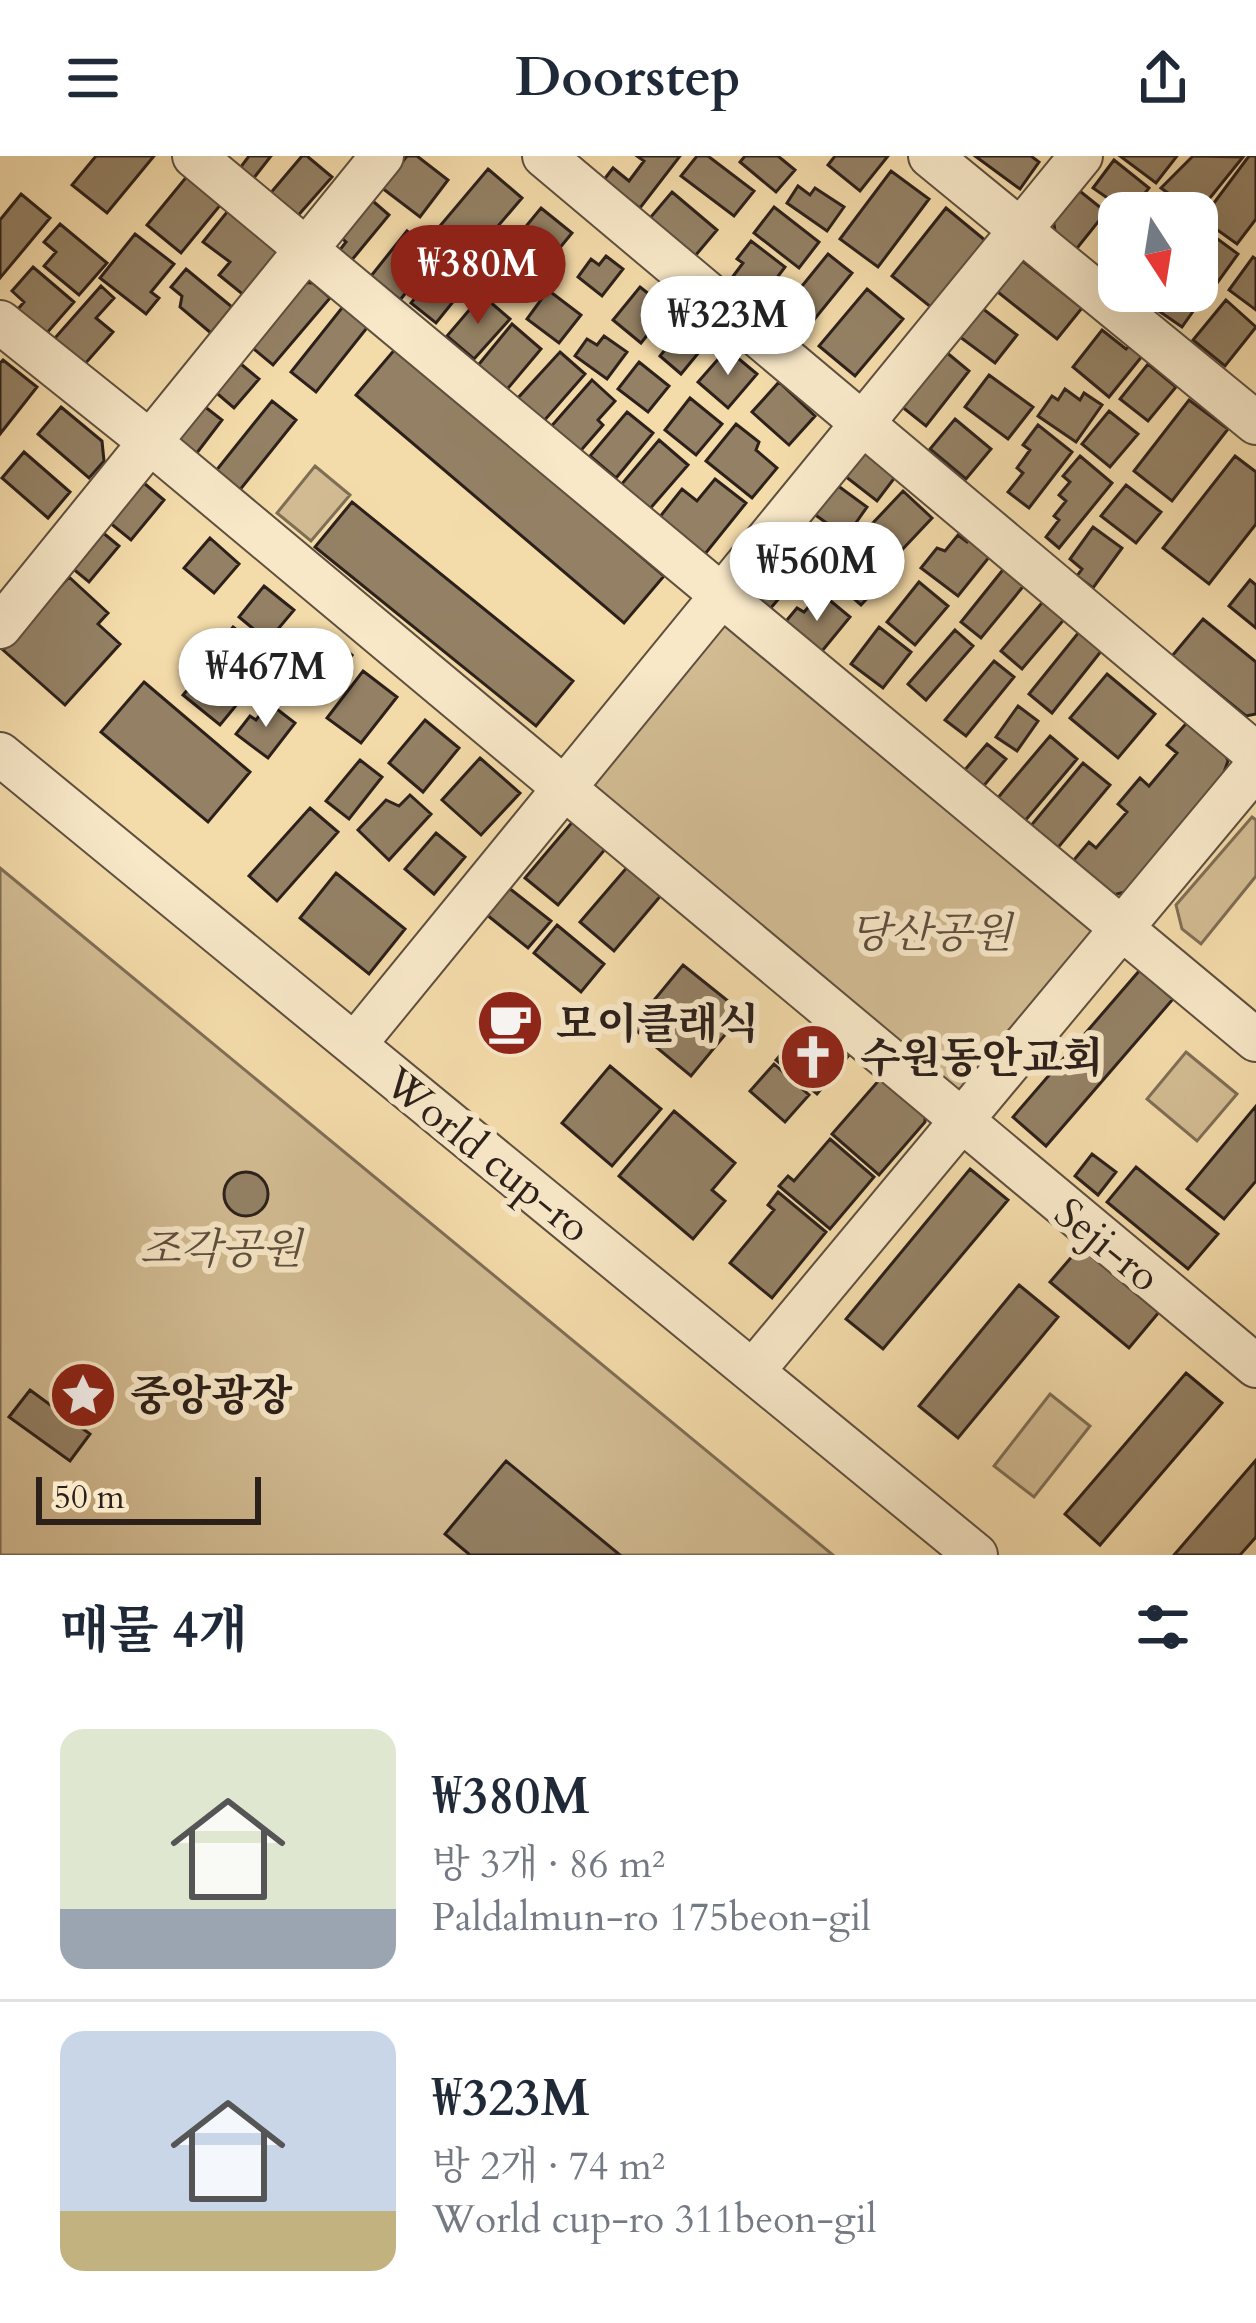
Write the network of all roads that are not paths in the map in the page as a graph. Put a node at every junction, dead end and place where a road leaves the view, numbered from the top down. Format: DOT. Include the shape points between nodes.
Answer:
graph roads {
  1 [pos="194,156"];
  2 [pos="382,156"];
  3 [pos="544,156"];
  4 [pos="930,156"];
  5 [pos="1081,156"];
  6 [pos="1020,230"];
  7 [pos="308,248"];
  8 [pos="0,322"];
  9 [pos="1256,423"];
  10 [pos="861,424"];
  11 [pos="150,442"];
  12 [pos="722,595"];
  13 [pos="0,627"];
  14 [pos="0,754"];
  15 [pos="1256,754"];
  16 [pos="1256,767"];
  17 [pos="565,788"];
  18 [pos="1122,927"];
  19 [pos="1256,1040"];
  20 [pos="355,1044"];
  21 [pos="960,1122"];
  22 [pos="1256,1366"];
  23 [pos="753,1371"];
  24 [pos="976,1555"];
  1 -- 7 [label="street"];
  2 -- 7 [label="street"];
  3 -- 10 [label="street"];
  4 -- 6 [label="street"];
  5 -- 6 [label="street"];
  6 -- 9 [label="street"];
  6 -- 10 [label="street"];
  7 -- 11 [label="street"];
  7 -- 12 [label="street"];
  8 -- 11 [label="street, Seji-ro"];
  10 -- 12 [label="street"];
  10 -- 15 [label="street"];
  11 -- 13 [label="street"];
  11 -- 17 [label="street, Seji-ro"];
  12 -- 17 [label="street"];
  12 -- 18 [label="street"];
  14 -- 20 [label="street, World cup-ro"];
  16 -- 18 [label="street"];
  17 -- 20 [label="street"];
  17 -- 21 [label="street, Seji-ro"];
  18 -- 19 [label="street"];
  18 -- 21 [label="street"];
  20 -- 23 [label="street, World cup-ro"];
  21 -- 22 [label="street, Seji-ro"];
  21 -- 23 [label="street"];
  23 -- 24 [label="street, World cup-ro"];
}
